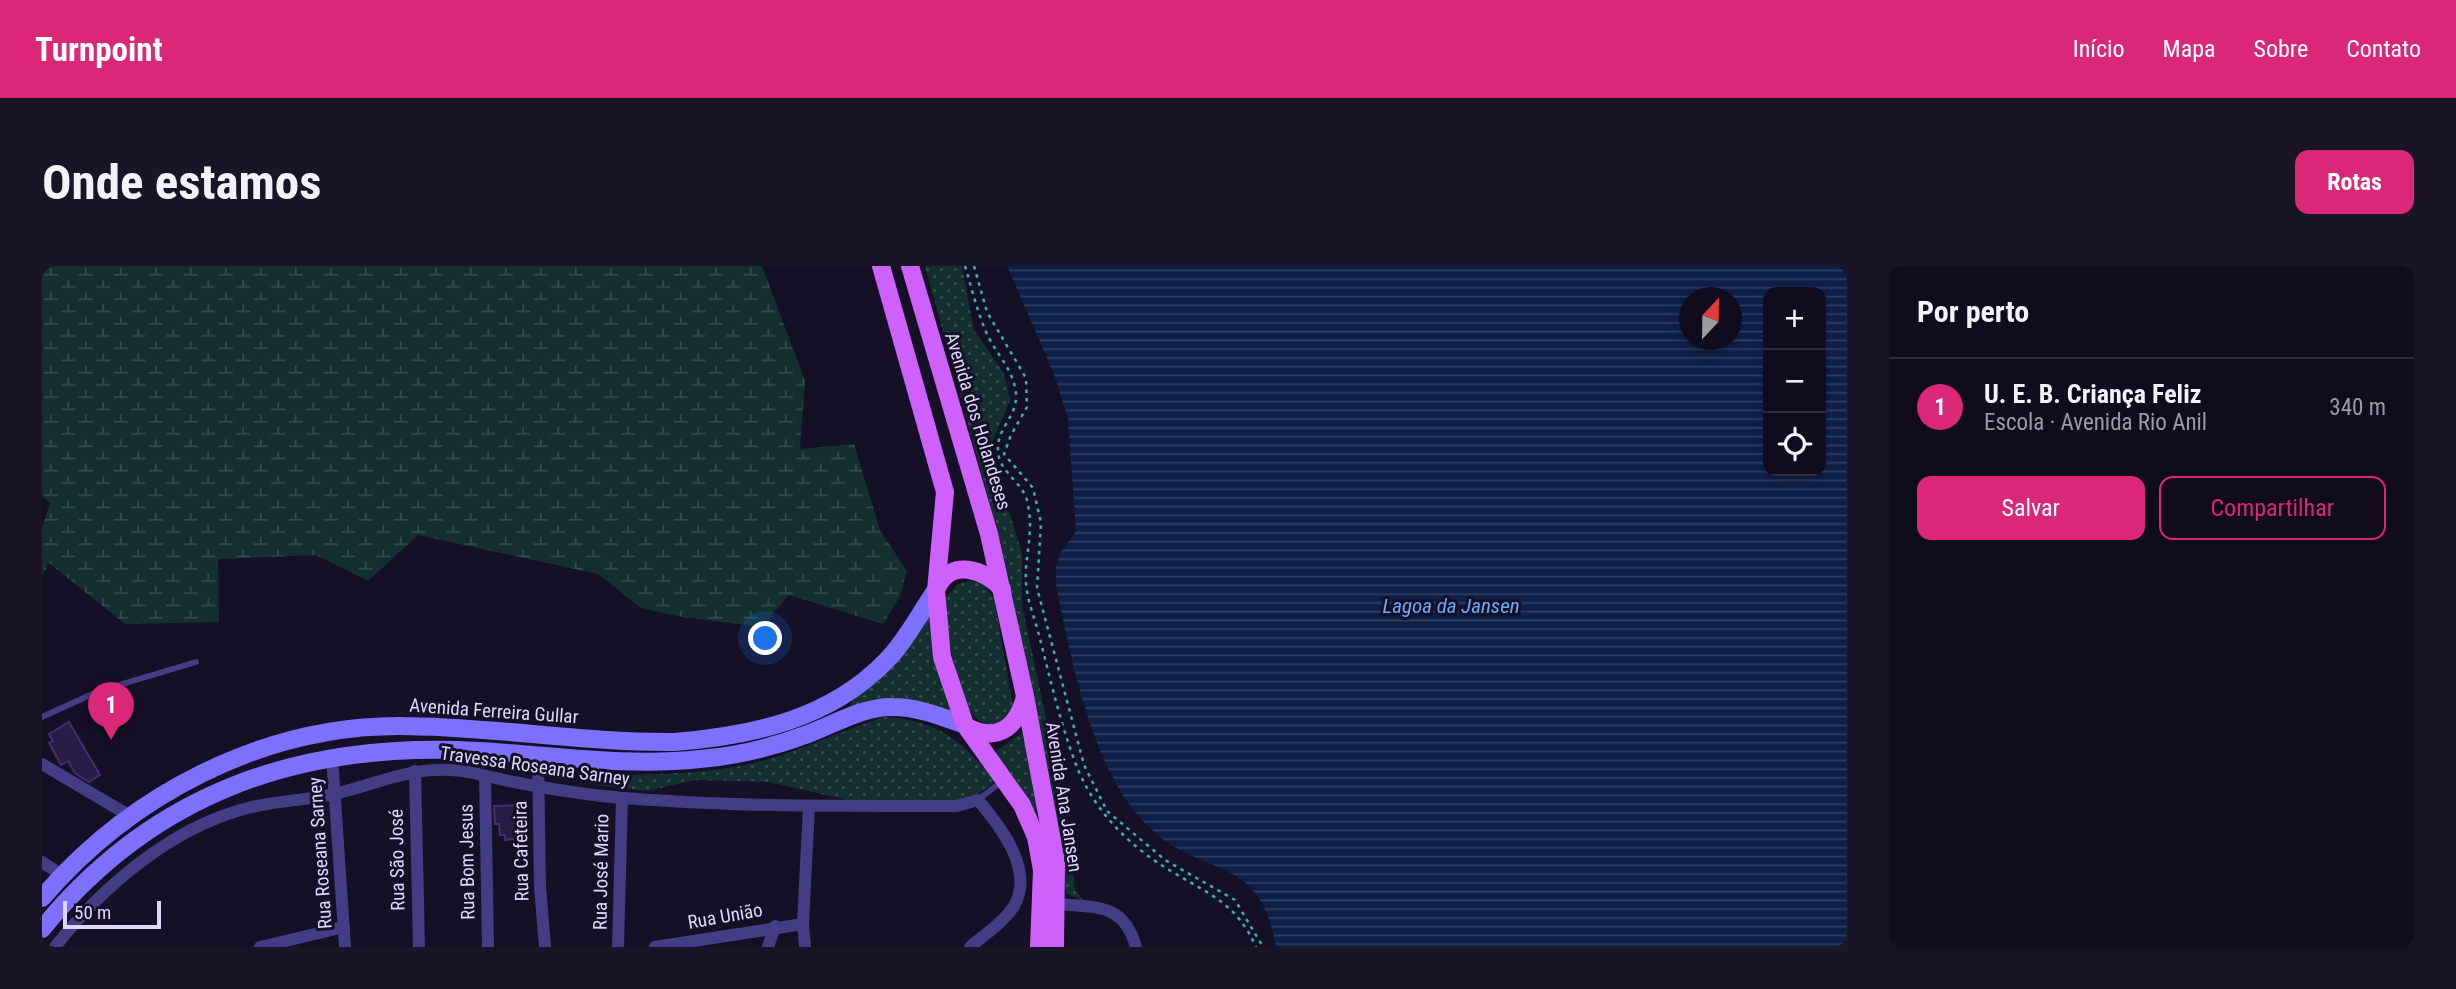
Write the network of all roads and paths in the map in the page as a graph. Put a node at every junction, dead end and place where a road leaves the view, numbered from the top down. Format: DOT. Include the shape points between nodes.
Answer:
graph roads {
  1 [pos="881,266"];
  2 [pos="900,266"];
  3 [pos="910,266"];
  4 [pos="964,266"];
  5 [pos="974,266"];
  6 [pos="932,340"];
  7 [pos="937,589"];
  8 [pos="1002,589"];
  9 [pos="195,662"];
  10 [pos="1025,696"];
  11 [pos="42,717"];
  12 [pos="966,726"];
  13 [pos="561,736"];
  14 [pos="538,755"];
  15 [pos="332,756"];
  16 [pos="561,756"];
  17 [pos="42,764"];
  18 [pos="415,771"];
  19 [pos="485,776"];
  20 [pos="1004,780"];
  21 [pos="540,786"];
  22 [pos="337,794"];
  23 [pos="622,798"];
  24 [pos="978,800"];
  25 [pos="809,806"];
  26 [pos="130,816"];
  27 [pos="42,862"];
  28 [pos="62,875"];
  29 [pos="42,898"];
  30 [pos="1058,904"];
  31 [pos="803,924"];
  32 [pos="775,926"];
  33 [pos="344,927"];
  34 [pos="42,929"];
  35 [pos="676,945"];
  36 [pos="55,947"];
  37 [pos="260,947"];
  38 [pos="345,947"];
  39 [pos="419,947"];
  40 [pos="488,947"];
  41 [pos="545,947"];
  42 [pos="618,947"];
  43 [pos="654,947"];
  44 [pos="768,947"];
  45 [pos="806,947"];
  46 [pos="970,947"];
  47 [pos="1040,947"];
  48 [pos="1055,947"];
  49 [pos="1136,947"];
  50 [pos="1256,947"];
  51 [pos="1263,947"];
  1 -- 7 [label="main road" via="945,492"];
  2 -- 6 [label="main road" via="916,318"];
  3 -- 6 [label="main road, Avenida dos Holandeses"];
  4 -- 50 [label="path" via="984,329 1010,372 1016,392 1015,412 999,436 998,452 1001,467 1028,501 1032,536 1026,583 1079,772 1103,815 1126,838 1228,905"];
  5 -- 51 [label="path" via="987,312 1026,378 1027,407 1004,454 1033,488 1041,523 1037,588 1084,765 1107,811 1165,860 1235,900"];
  6 -- 8 [label="main road, Avenida dos Holandeses"];
  7 -- 8 [label="main road" via="947,573 966,569 986,575"];
  7 -- 12 [label="main road, Avenida Ana Jansen" via="942,657"];
  7 -- 13 [label="main road, Avenida Ferreira Gullar" via="888,659 868,679 793,720 734,736 674,742"];
  8 -- 10 [label="main road, Avenida dos Holandeses"];
  9 -- 11 [label="lane" via="99,691"];
  10 -- 12 [label="main road" via="1017,718 1004,731 986,735"];
  10 -- 30 [label="main road, Avenida Ana Jansen" via="1052,827"];
  12 -- 16 [label="main road, Avenida Ferreira Gullar" via="921,711 885,707 775,745 723,757 649,761"];
  12 -- 20 [label="main road, Avenida Ana Jansen"];
  13 -- 16 [label="main road"];
  13 -- 26 [label="main road, Avenida Ferreira Gullar" via="396,726 311,737 233,758"];
  14 -- 15 [label="main road, Avenida Ferreira Gullar" via="427,749"];
  14 -- 16 [label="main road, Avenida Ferreira Gullar"];
  14 -- 21 [label="street, Rua Cafeteira"];
  15 -- 22 [label="street, Rua Roseana Sarney"];
  15 -- 34 [label="main road, Avenida Ferreira Gullar" via="238,782 166,819 97,870"];
  17 -- 26 [label="street"];
  18 -- 19 [label="street, Travessa Roseana Sarney"];
  18 -- 22 [label="street, Travessa Roseana Sarney"];
  18 -- 39 [label="street, Rua São José"];
  19 -- 21 [label="street, Travessa Roseana Sarney"];
  19 -- 40 [label="street, Rua Bom Jesus"];
  20 -- 24 [label="lane"];
  20 -- 47 [label="main road, Avenida Ana Jansen" via="1036,837 1042,870"];
  21 -- 23 [label="street, Travessa Roseana Sarney"];
  21 -- 41 [label="street, Rua Cafeteira"];
  22 -- 33 [label="street, Rua Roseana Sarney"];
  22 -- 36 [label="street, Travessa Roseana Sarney" via="232,812 168,844 135,867"];
  23 -- 25 [label="street, Travessa Roseana Sarney"];
  23 -- 42 [label="street, Rua José Mario"];
  24 -- 25 [label="street, Travessa Roseana Sarney" via="957,806"];
  24 -- 46 [label="street" via="1012,847 1019,892 1013,908"];
  25 -- 31 [label="street"];
  26 -- 28 [label="main road, Avenida Ferreira Gullar"];
  27 -- 28 [label="street"];
  28 -- 29 [label="main road, Avenida Ferreira Gullar"];
  30 -- 48 [label="main road, Avenida Ana Jansen"];
  30 -- 49 [label="street" via="1116,914 1126,920"];
  31 -- 32 [label="street, Rua União"];
  31 -- 45 [label="street"];
  32 -- 35 [label="street, Rua União"];
  32 -- 44 [label="street"];
  33 -- 37 [label="street"];
  33 -- 38 [label="street, Rua Roseana Sarney"];
  35 -- 43 [label="street, Rua União"];
}
